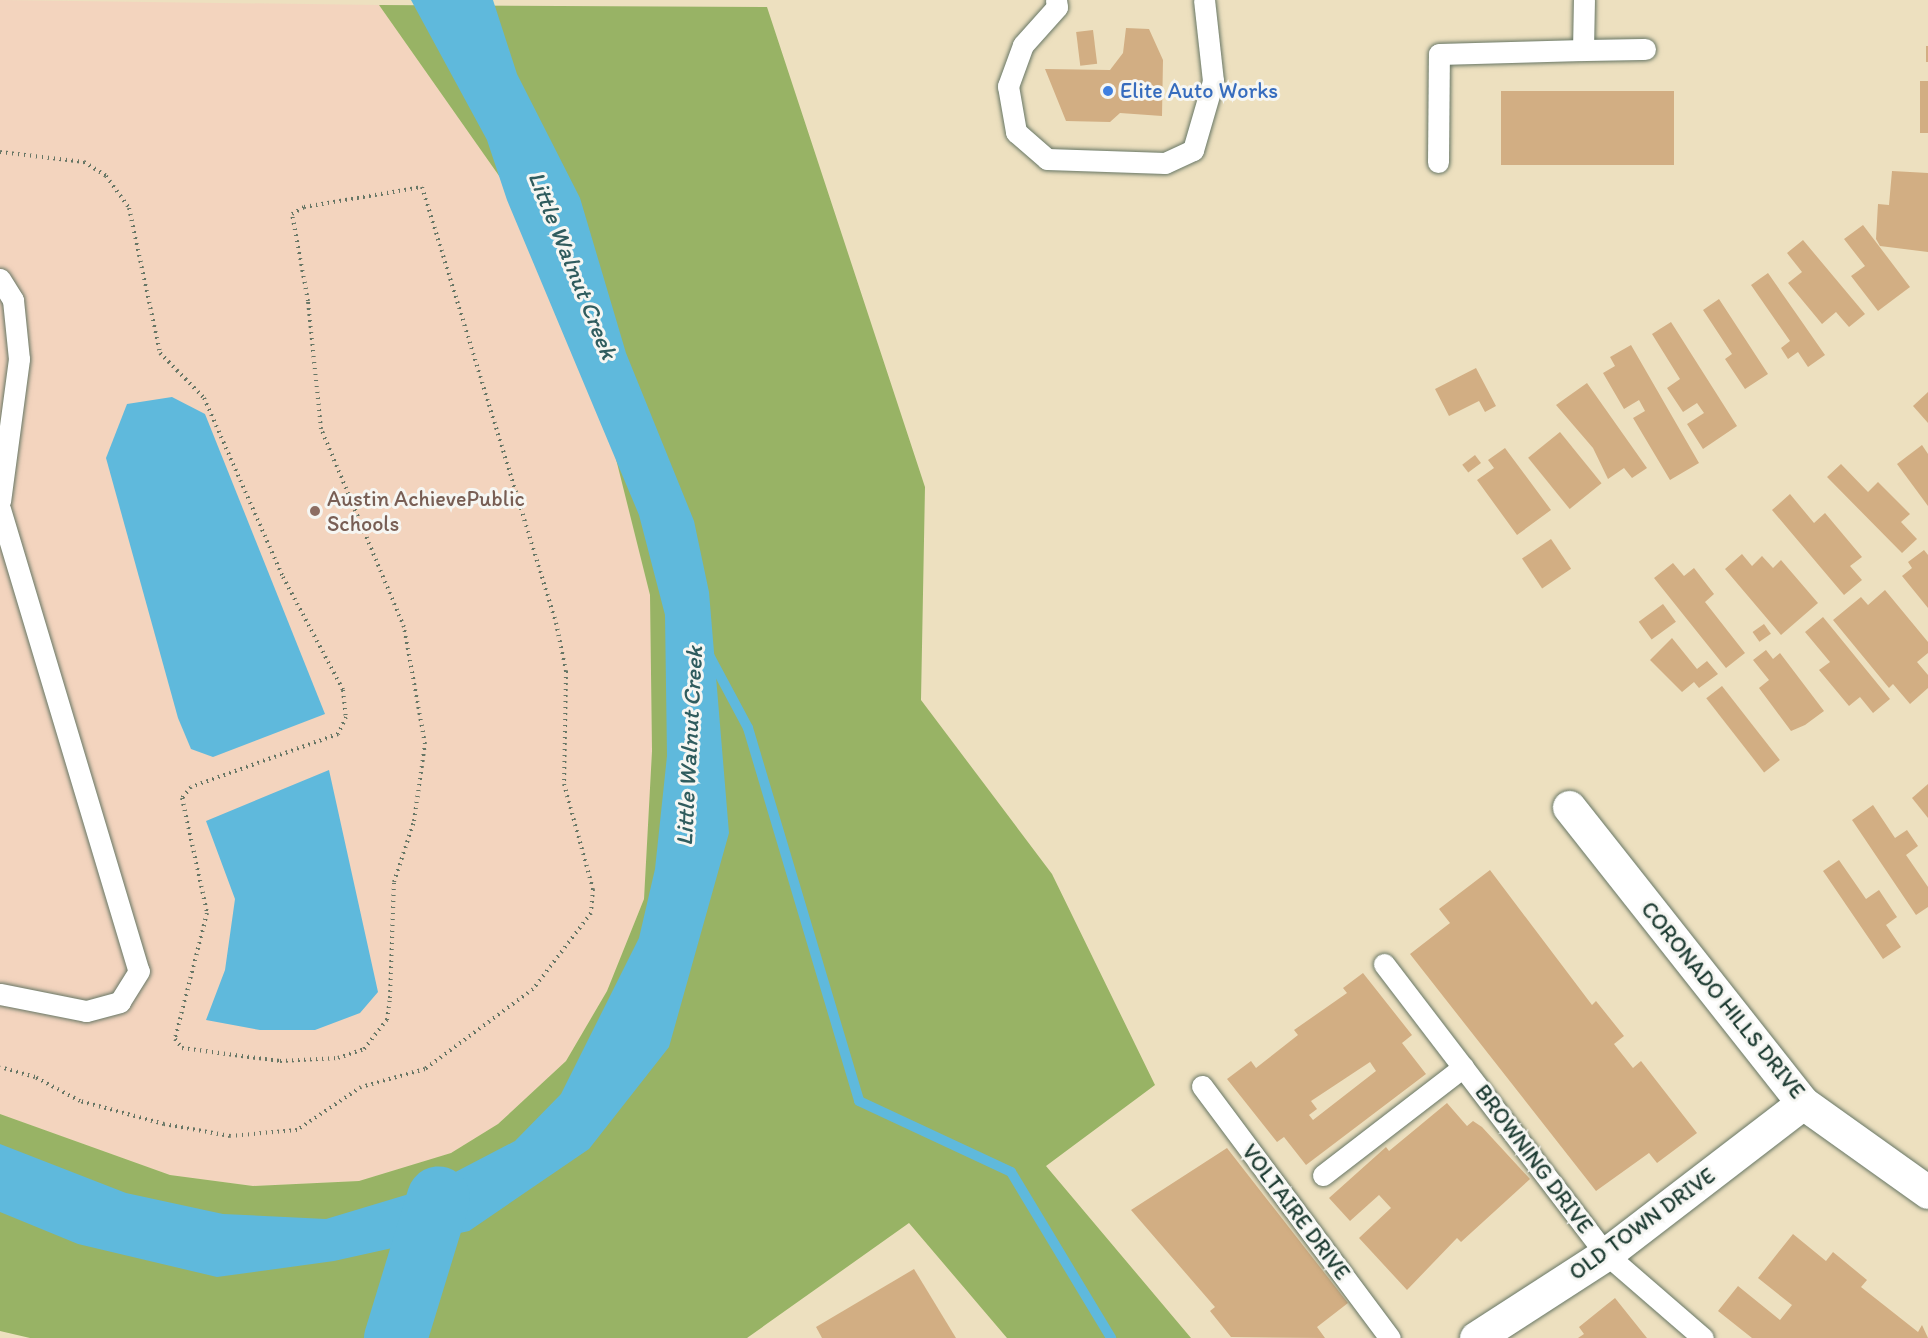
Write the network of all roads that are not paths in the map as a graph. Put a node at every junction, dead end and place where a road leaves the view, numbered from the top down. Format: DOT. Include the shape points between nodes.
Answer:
graph roads {
  1 [pos="1056,0"];
  2 [pos="1204,0"];
  3 [pos="1584,0"];
  4 [pos="1645,49"];
  5 [pos="1583,50"];
  6 [pos="1438,162"];
  7 [pos="0,279"];
  8 [pos="4,445"];
  9 [pos="0,501"];
  10 [pos="0,509"];
  11 [pos="1569,807"];
  12 [pos="1383,964"];
  13 [pos="0,994"];
  14 [pos="1463,1066"];
  15 [pos="1202,1086"];
  16 [pos="1803,1102"];
  17 [pos="1323,1175"];
  18 [pos="1928,1192"];
  19 [pos="1606,1254"];
  20 [pos="1390,1338"];
  21 [pos="1476,1338"];
  22 [pos="1703,1338"];
  1 -- 2 [label="lane" via="1057,7 1023,45 1008,86 1016,132 1047,159 1165,163 1193,150 1213,81"];
  3 -- 5 [label="lane"];
  4 -- 5 [label="lane"];
  5 -- 6 [label="lane" via="1439,54"];
  7 -- 8 [label="lane" via="13,300 19,359"];
  8 -- 9 [label="lane"];
  10 -- 13 [label="lane" via="139,970 120,1002 86,1011"];
  11 -- 16 [label="street, CORONADO HILLS DRIVE"];
  12 -- 14 [label="lane, BROWNING DRIVE"];
  14 -- 17 [label="lane"];
  14 -- 19 [label="lane, BROWNING DRIVE"];
  15 -- 20 [label="lane, VOLTAIRE DRIVE"];
  16 -- 18 [label="street, CORONADO HILLS DRIVE"];
  16 -- 19 [label="street, OLD TOWN DRIVE"];
  19 -- 21 [label="street, OLD TOWN DRIVE"];
  19 -- 22 [label="lane, BROWNING DRIVE"];
}
